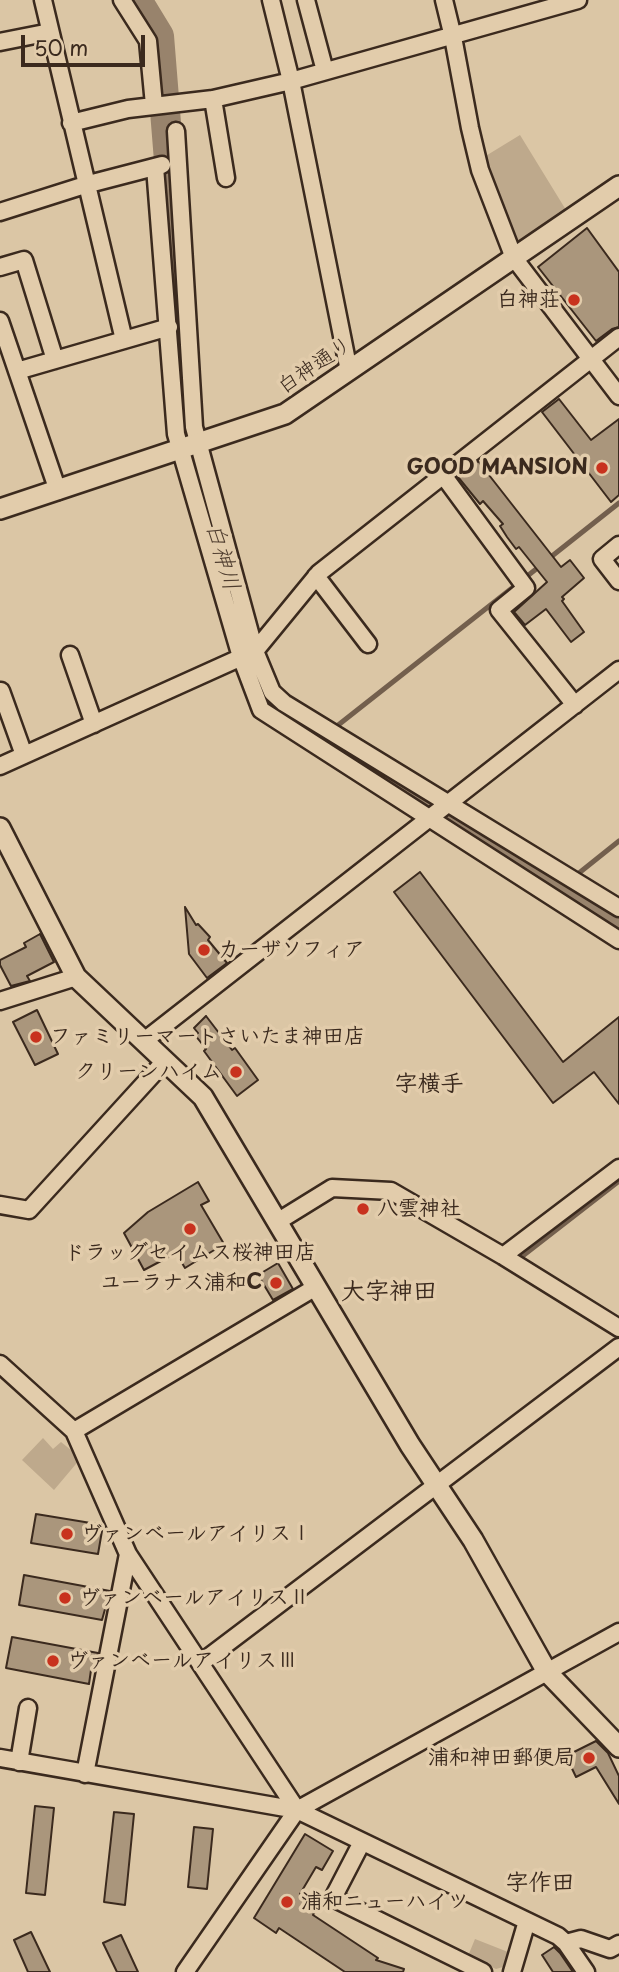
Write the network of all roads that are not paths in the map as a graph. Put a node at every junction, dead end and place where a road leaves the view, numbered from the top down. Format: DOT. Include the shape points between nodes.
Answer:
graph roads {
  1 [pos="43,0"];
  2 [pos="122,0"];
  3 [pos="271,0"];
  4 [pos="306,0"];
  5 [pos="444,0"];
  6 [pos="578,0"];
  7 [pos="50,32"];
  8 [pos="453,37"];
  9 [pos="0,42"];
  10 [pos="325,71"];
  11 [pos="291,82"];
  12 [pos="213,99"];
  13 [pos="161,105"];
  14 [pos="71,123"];
  15 [pos="176,131"];
  16 [pos="167,164"];
  17 [pos="226,178"];
  18 [pos="85,185"];
  19 [pos="619,187"];
  20 [pos="1,208"];
  21 [pos="513,258"];
  22 [pos="0,267"];
  23 [pos="0,321"];
  24 [pos="169,327"];
  25 [pos="619,337"];
  26 [pos="124,340"];
  27 [pos="55,360"];
  28 [pos="590,360"];
  29 [pos="17,371"];
  30 [pos="349,371"];
  31 [pos="619,396"];
  32 [pos="190,447"];
  33 [pos="443,475"];
  34 [pos="58,491"];
  35 [pos="0,509"];
  36 [pos="619,545"];
  37 [pos="316,576"];
  38 [pos="619,581"];
  39 [pos="368,643"];
  40 [pos="248,654"];
  41 [pos="70,655"];
  42 [pos="619,670"];
  43 [pos="1,691"];
  44 [pos="575,705"];
  45 [pos="94,724"];
  46 [pos="24,755"];
  47 [pos="0,766"];
  48 [pos="448,803"];
  49 [pos="429,818"];
  50 [pos="0,828"];
  51 [pos="619,908"];
  52 [pos="619,940"];
  53 [pos="76,977"];
  54 [pos="0,1001"];
  55 [pos="144,1041"];
  56 [pos="165,1061"];
  57 [pos="619,1168"];
  58 [pos="0,1205"];
  59 [pos="277,1222"];
  60 [pos="503,1255"];
  61 [pos="316,1287"];
  62 [pos="619,1328"];
  63 [pos="619,1347"];
  64 [pos="0,1364"];
  65 [pos="74,1431"];
  66 [pos="436,1485"];
  67 [pos="128,1554"];
  68 [pos="619,1632"];
  69 [pos="201,1663"];
  70 [pos="547,1672"];
  71 [pos="28,1708"];
  72 [pos="619,1747"];
  73 [pos="0,1758"];
  74 [pos="19,1762"];
  75 [pos="85,1774"];
  76 [pos="297,1810"];
  77 [pos="362,1842"];
  78 [pos="527,1921"];
  79 [pos="566,1943"];
  80 [pos="619,1944"];
  81 [pos="184,1972"];
  82 [pos="483,1972"];
  83 [pos="512,1972"];
  84 [pos="586,1972"];
  1 -- 7 [label="street"];
  2 -- 13 [label="street" via="148,41"];
  3 -- 11 [label="street"];
  4 -- 10 [label="street"];
  5 -- 8 [label="street"];
  6 -- 8 [label="street"];
  7 -- 9 [label="street"];
  7 -- 14 [label="street"];
  8 -- 10 [label="street"];
  8 -- 21 [label="street" via="480,170"];
  10 -- 11 [label="street"];
  11 -- 12 [label="street"];
  11 -- 30 [label="street"];
  12 -- 13 [label="street"];
  12 -- 17 [label="street"];
  13 -- 14 [label="street"];
  14 -- 18 [label="street"];
  15 -- 16 [label="street"];
  16 -- 18 [label="street"];
  16 -- 24 [label="street"];
  16 -- 32 [label="street" via="194,427"];
  18 -- 20 [label="street"];
  18 -- 26 [label="street"];
  19 -- 21 [label="street, 白神通り"];
  21 -- 28 [label="street"];
  21 -- 30 [label="street, 白神通り"];
  22 -- 27 [label="street" via="24,260"];
  23 -- 29 [label="street"];
  24 -- 26 [label="street"];
  24 -- 32 [label="street" via="176,434"];
  25 -- 28 [label="street"];
  26 -- 27 [label="street"];
  27 -- 29 [label="street"];
  28 -- 31 [label="street"];
  28 -- 33 [label="street"];
  29 -- 34 [label="street"];
  30 -- 32 [label="street, 白神通り" via="285,414"];
  32 -- 34 [label="street, 白神通り"];
  32 -- 40 [label="street"];
  33 -- 37 [label="street"];
  33 -- 44 [label="street" via="526,588 499,610"];
  34 -- 35 [label="street, 白神通り"];
  36 -- 38 [label="street" via="602,559"];
  37 -- 39 [label="street"];
  37 -- 40 [label="street"];
  40 -- 45 [label="street"];
  40 -- 48 [label="street" via="284,704"];
  40 -- 49 [label="street" via="261,710"];
  41 -- 45 [label="street"];
  42 -- 44 [label="street"];
  43 -- 46 [label="street"];
  44 -- 48 [label="street"];
  45 -- 46 [label="street"];
  46 -- 47 [label="street"];
  48 -- 49 [label="street"];
  48 -- 51 [label="street"];
  49 -- 52 [label="street"];
  49 -- 55 [label="street"];
  50 -- 53 [label="street"];
  53 -- 54 [label="street"];
  53 -- 55 [label="street"];
  55 -- 56 [label="street"];
  56 -- 58 [label="street" via="29,1210"];
  56 -- 59 [label="street" via="203,1097"];
  57 -- 60 [label="street"];
  59 -- 60 [label="street" via="332,1188 391,1191"];
  59 -- 61 [label="street"];
  60 -- 62 [label="street"];
  61 -- 65 [label="street"];
  61 -- 66 [label="street"];
  63 -- 66 [label="street"];
  64 -- 65 [label="street"];
  65 -- 67 [label="street"];
  66 -- 69 [label="street"];
  66 -- 70 [label="street" via="473,1540"];
  67 -- 69 [label="street"];
  67 -- 75 [label="street"];
  68 -- 70 [label="street"];
  69 -- 76 [label="street"];
  70 -- 72 [label="street"];
  70 -- 76 [label="street"];
  71 -- 74 [label="street"];
  73 -- 74 [label="street"];
  74 -- 75 [label="street"];
  75 -- 76 [label="street"];
  76 -- 77 [label="street"];
  76 -- 81 [label="street"];
  77 -- 78 [label="street"];
  77 -- 82 [label="street" via="333,1898"];
  78 -- 79 [label="street"];
  78 -- 83 [label="street"];
  79 -- 80 [label="street" via="581,1939 610,1949"];
  79 -- 84 [label="street"];
}
